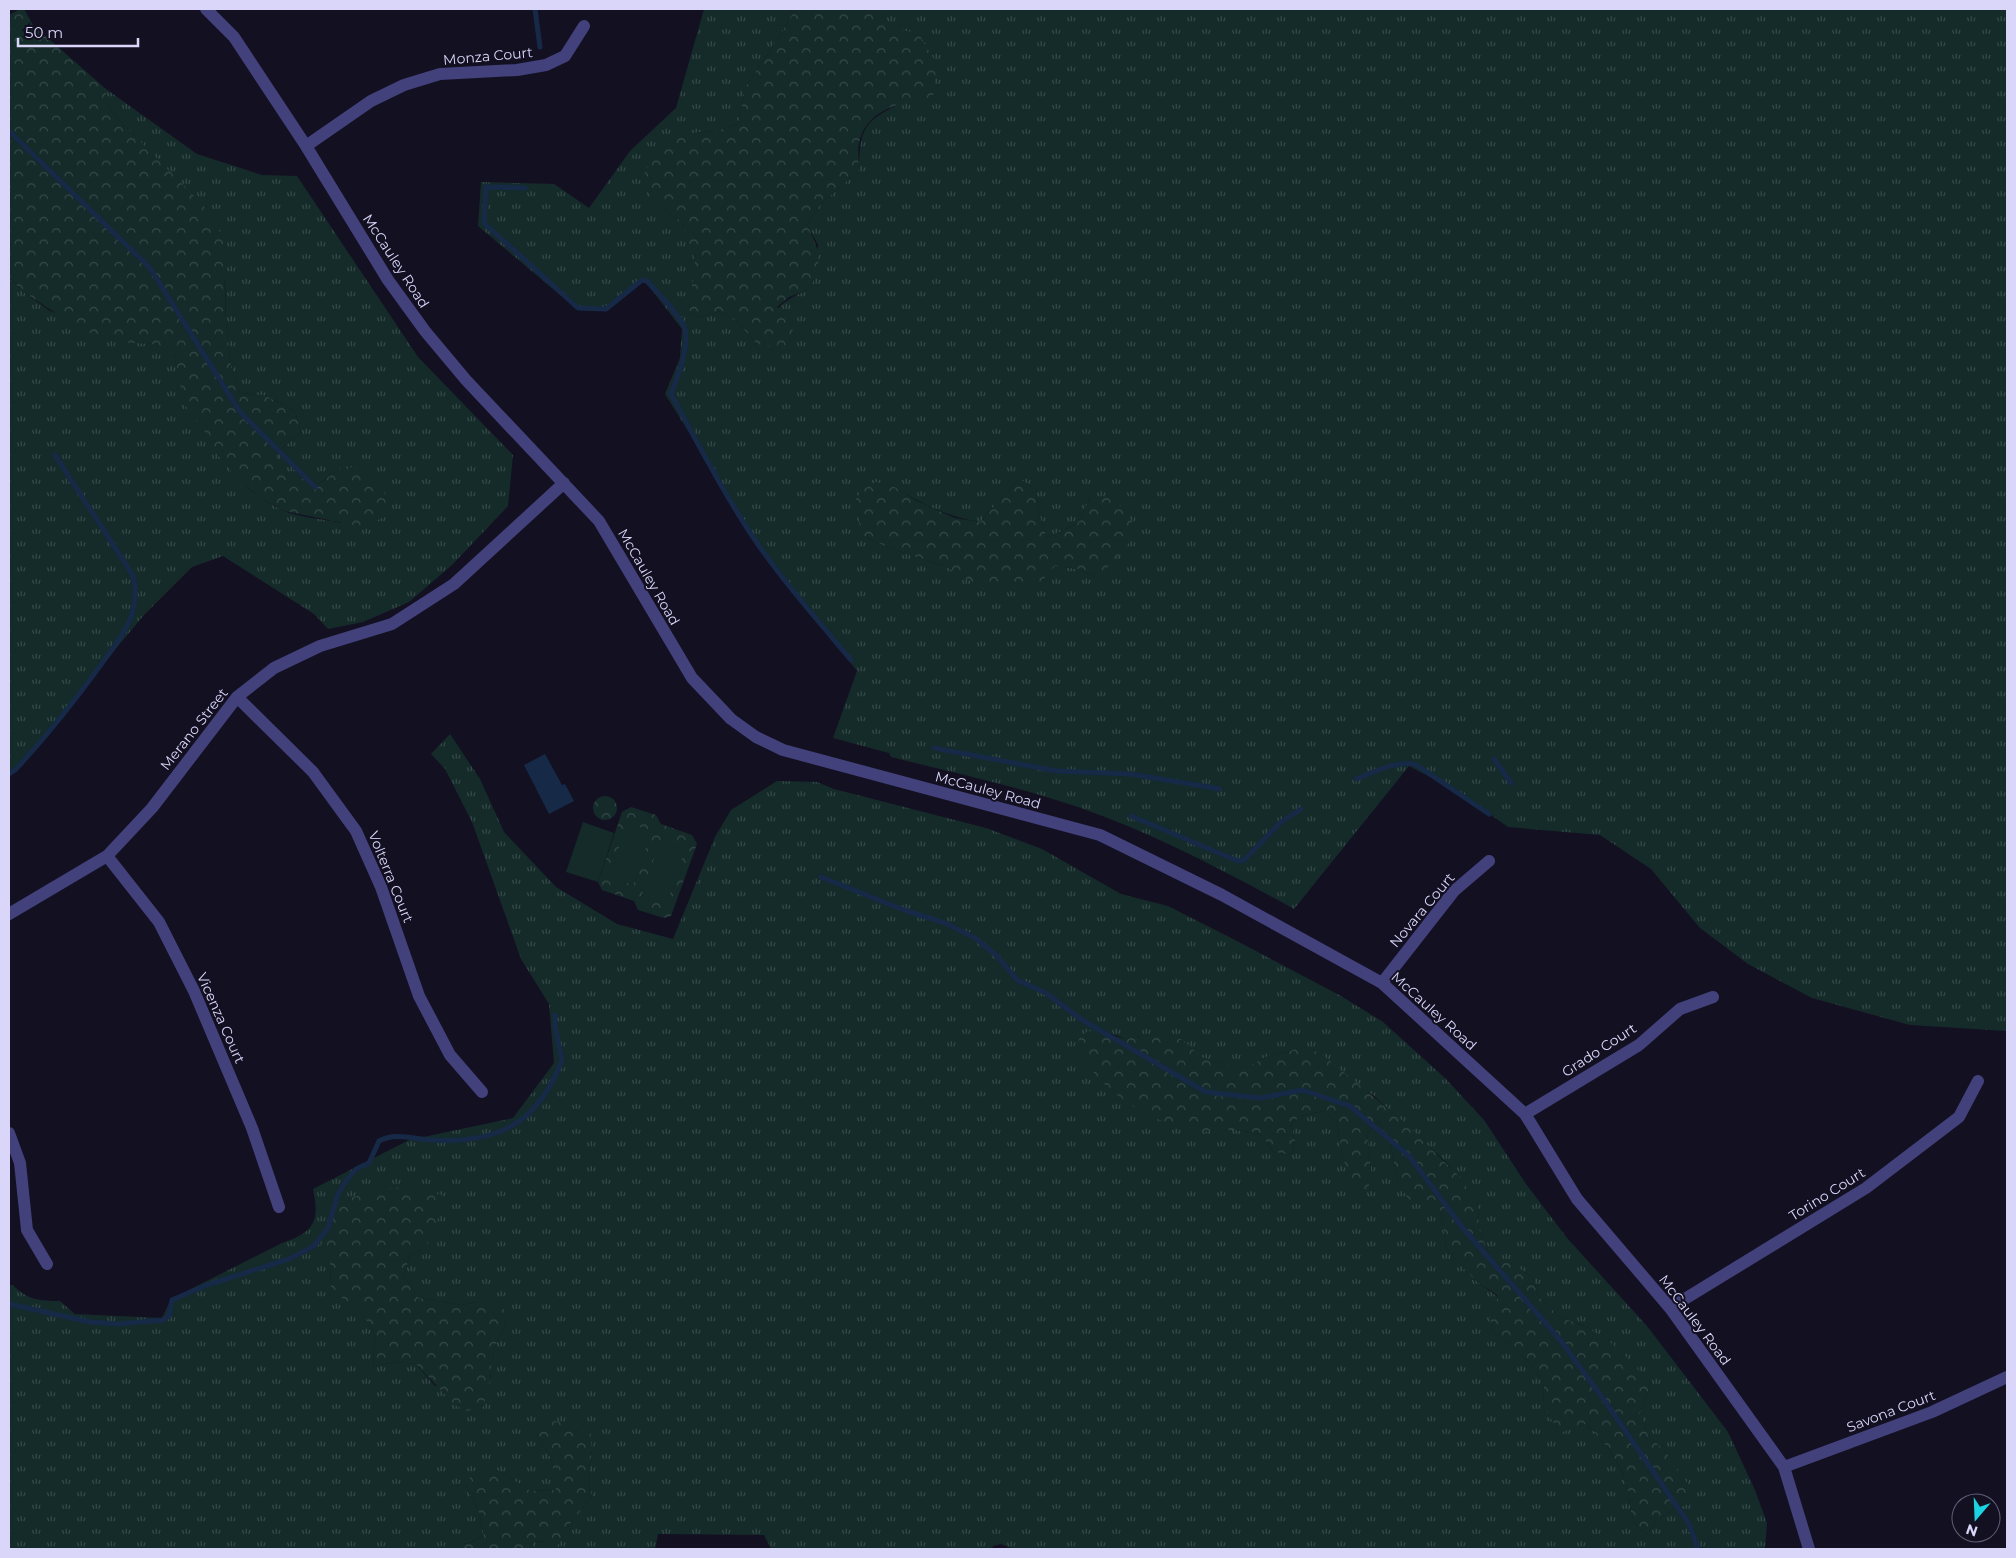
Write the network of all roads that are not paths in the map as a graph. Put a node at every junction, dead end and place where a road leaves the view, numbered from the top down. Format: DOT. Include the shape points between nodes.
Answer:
graph roads {
  1 [pos="206,9"];
  2 [pos="584,26"];
  3 [pos="306,146"];
  4 [pos="564,483"];
  5 [pos="237,697"];
  6 [pos="107,856"];
  7 [pos="1489,861"];
  8 [pos="9,914"];
  9 [pos="1382,983"];
  10 [pos="1713,997"];
  11 [pos="1978,1081"];
  12 [pos="482,1092"];
  13 [pos="1525,1114"];
  14 [pos="9,1132"];
  15 [pos="279,1208"];
  16 [pos="47,1264"];
  17 [pos="1670,1308"];
  18 [pos="2007,1377"];
  19 [pos="1784,1467"];
  20 [pos="1809,1549"];
  1 -- 3 [label="street, McCauley Road" via="234,37"];
  2 -- 3 [label="street, Monza Court" via="565,56 546,66 440,74 404,85 371,101"];
  3 -- 4 [label="street, McCauley Road" via="388,280 425,331 466,380"];
  4 -- 5 [label="street, Merano Street" via="454,584 392,624 320,646 274,668"];
  4 -- 9 [label="street, McCauley Road" via="599,521 692,678 732,719 756,737 783,750 1100,835 1222,895"];
  5 -- 6 [label="street, Merano Street" via="152,808"];
  5 -- 12 [label="street, Volterra Court" via="313,772 356,830 381,887 419,996 450,1054"];
  6 -- 8 [label="street, Merano Street"];
  6 -- 15 [label="street, Vicenza Court" via="159,922 194,991 252,1128"];
  7 -- 9 [label="street, Novara Court" via="1454,891"];
  9 -- 13 [label="street, McCauley Road"];
  10 -- 13 [label="street, Grado Court" via="1680,1009 1639,1045"];
  11 -- 17 [label="street, Torino Court" via="1960,1117 1866,1188"];
  13 -- 17 [label="street, McCauley Road" via="1577,1199"];
  14 -- 16 [label="street" via="20,1163 27,1230"];
  17 -- 19 [label="street, McCauley Road"];
  18 -- 19 [label="street, Savona Court" via="1932,1412"];
  19 -- 20 [label="street, McCauley Road"];
}
